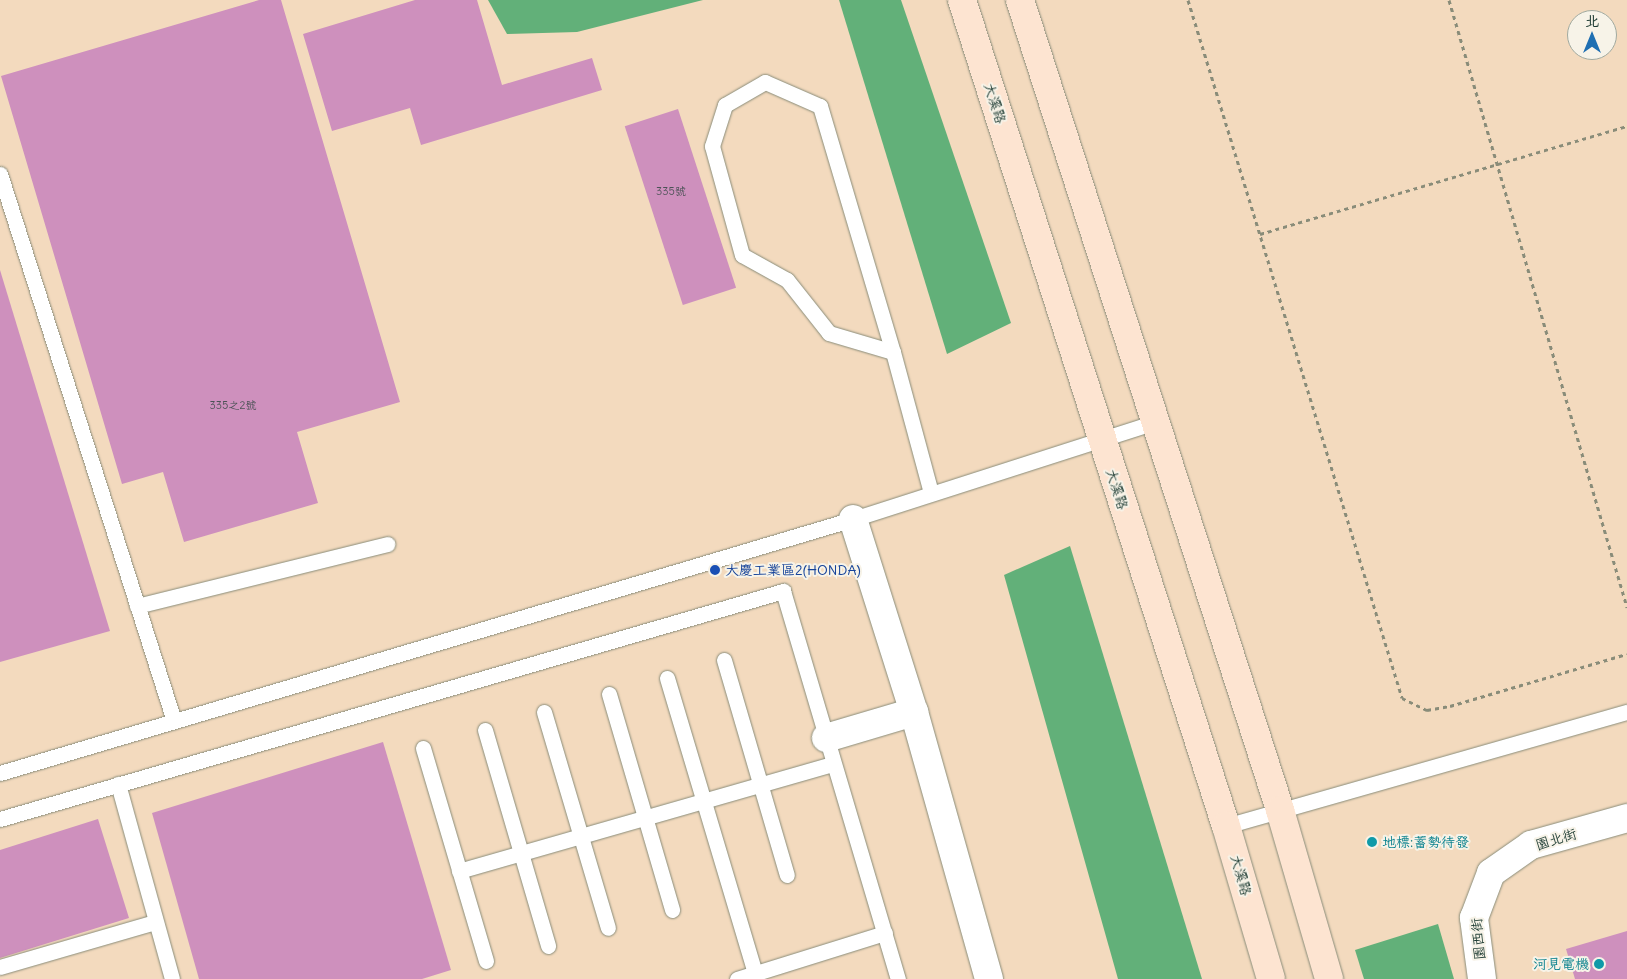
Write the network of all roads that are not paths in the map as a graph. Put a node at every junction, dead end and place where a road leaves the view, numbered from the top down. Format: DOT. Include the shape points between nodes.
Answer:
graph roads {
  1 [pos="962,0"];
  2 [pos="1020,0"];
  3 [pos="0,174"];
  4 [pos="893,352"];
  5 [pos="1154,422"];
  6 [pos="1101,440"];
  7 [pos="931,493"];
  8 [pos="853,519"];
  9 [pos="387,544"];
  10 [pos="137,606"];
  11 [pos="724,660"];
  12 [pos="667,678"];
  13 [pos="609,694"];
  14 [pos="544,712"];
  15 [pos="914,712"];
  16 [pos="1627,712"];
  17 [pos="174,722"];
  18 [pos="485,730"];
  19 [pos="826,738"];
  20 [pos="423,748"];
  21 [pos="833,764"];
  22 [pos="0,773"];
  23 [pos="118,784"];
  24 [pos="761,784"];
  25 [pos="703,801"];
  26 [pos="1280,810"];
  27 [pos="645,818"];
  28 [pos="1627,818"];
  29 [pos="0,819"];
  30 [pos="1226,826"];
  31 [pos="580,836"];
  32 [pos="521,854"];
  33 [pos="460,871"];
  34 [pos="1491,872"];
  35 [pos="787,875"];
  36 [pos="672,910"];
  37 [pos="155,922"];
  38 [pos="608,928"];
  39 [pos="885,934"];
  40 [pos="548,946"];
  41 [pos="486,961"];
  42 [pos="0,967"];
  43 [pos="755,974"];
  44 [pos="172,979"];
  45 [pos="737,979"];
  46 [pos="898,979"];
  47 [pos="989,979"];
  48 [pos="1272,979"];
  49 [pos="1329,979"];
  50 [pos="1482,979"];
  1 -- 6 [label="main road, 大溪路"];
  2 -- 5 [label="main road"];
  3 -- 10 [label="lane"];
  4 -- 4 [label="lane" via="820,106 765,82 725,105 712,146 742,254 787,280 829,333"];
  4 -- 7 [label="lane"];
  5 -- 6 [label="lane"];
  5 -- 26 [label="main road"];
  6 -- 7 [label="lane"];
  6 -- 30 [label="main road, 大溪路"];
  7 -- 8 [label="lane"];
  8 -- 15 [label="street"];
  8 -- 17 [label="lane"];
  9 -- 10 [label="lane"];
  10 -- 17 [label="lane"];
  11 -- 24 [label="lane"];
  12 -- 25 [label="lane"];
  13 -- 27 [label="lane"];
  14 -- 31 [label="lane"];
  15 -- 19 [label="street"];
  15 -- 47 [label="street"];
  16 -- 26 [label="lane"];
  17 -- 22 [label="lane"];
  18 -- 32 [label="lane"];
  19 -- 21 [label="lane"];
  19 -- 23 [label="lane" via="783,591"];
  20 -- 33 [label="lane"];
  21 -- 24 [label="lane"];
  21 -- 39 [label="lane"];
  23 -- 29 [label="lane"];
  23 -- 37 [label="lane"];
  24 -- 25 [label="lane"];
  24 -- 35 [label="lane"];
  25 -- 27 [label="lane"];
  25 -- 43 [label="lane"];
  26 -- 30 [label="lane"];
  26 -- 49 [label="main road"];
  27 -- 31 [label="lane"];
  27 -- 36 [label="lane"];
  28 -- 34 [label="street, 園北街" via="1531,846"];
  30 -- 48 [label="main road, 大溪路"];
  31 -- 32 [label="lane"];
  31 -- 38 [label="lane"];
  32 -- 33 [label="lane"];
  32 -- 40 [label="lane"];
  33 -- 41 [label="lane"];
  34 -- 50 [label="street, 園西街" via="1474,918"];
  37 -- 42 [label="lane"];
  37 -- 44 [label="lane"];
  39 -- 43 [label="lane"];
  39 -- 46 [label="lane"];
  43 -- 45 [label="lane"];
}
